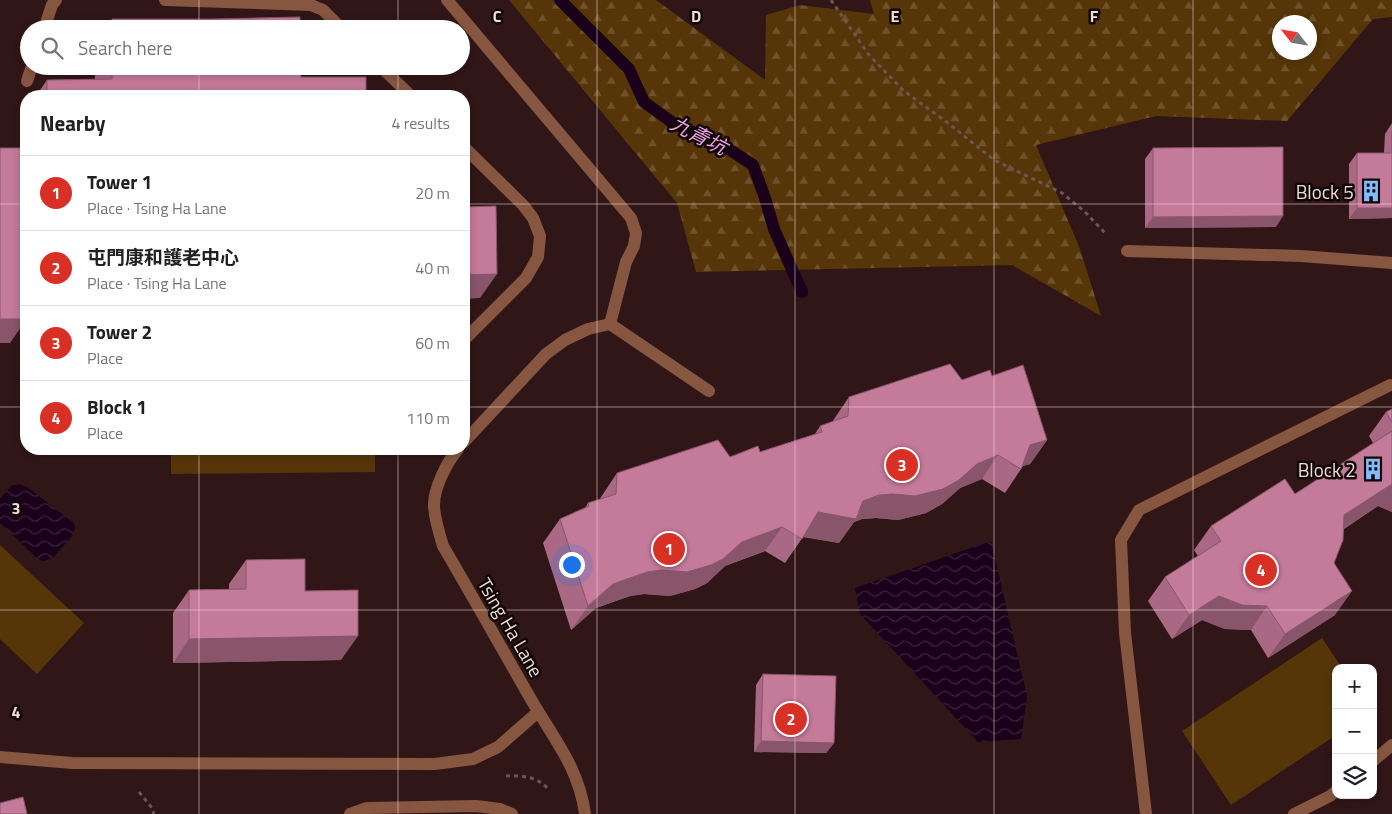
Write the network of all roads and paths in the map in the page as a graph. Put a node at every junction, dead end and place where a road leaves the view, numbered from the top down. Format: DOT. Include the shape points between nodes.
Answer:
graph roads {
  1 [pos="56,0"];
  2 [pos="165,0"];
  3 [pos="447,0"];
  4 [pos="831,0"];
  5 [pos="47,20"];
  6 [pos="333,20"];
  7 [pos="464,20"];
  8 [pos="470,27"];
  9 [pos="29,75"];
  10 [pos="389,75"];
  11 [pos="27,81"];
  12 [pos="405,90"];
  13 [pos="470,153"];
  14 [pos="1127,251"];
  15 [pos="1392,263"];
  16 [pos="610,324"];
  17 [pos="470,334"];
  18 [pos="1390,385"];
  19 [pos="709,391"];
  20 [pos="470,436"];
  21 [pos="453,455"];
  22 [pos="538,712"];
  23 [pos="1392,745"];
  24 [pos="0,757"];
  25 [pos="1377,758"];
  26 [pos="1332,794"];
  27 [pos="350,814"];
  28 [pos="512,814"];
  29 [pos="585,814"];
  30 [pos="1146,814"];
  31 [pos="1294,814"];
  1 -- 5 [label="street"];
  2 -- 6 [label="street" via="311,5 323,10"];
  3 -- 7 [label="street"];
  4 -- 14 [label="path" via="869,55 904,91 994,160 1062,193 1118,247"];
  8 -- 16 [label="street" via="631,218 636,233 634,246 626,262"];
  9 -- 11 [label="street"];
  10 -- 12 [label="street"];
  13 -- 17 [label="street" via="523,205 533,218 540,236 538,256 526,278"];
  14 -- 15 [label="street" via="1301,256"];
  16 -- 19 [label="street"];
  16 -- 20 [label="street" via="588,329 546,354"];
  18 -- 30 [label="street" via="1139,510 1121,540 1125,633"];
  21 -- 22 [label="street, Tsing Ha Lane" via="440,478 434,504 443,546"];
  22 -- 24 [label="street" via="498,746 472,760 434,764 72,763"];
  22 -- 29 [label="street, Tsing Ha Lane" via="571,766"];
  23 -- 25 [label="street"];
  26 -- 31 [label="street"];
  27 -- 28 [label="street" via="366,808 476,806"];
}
